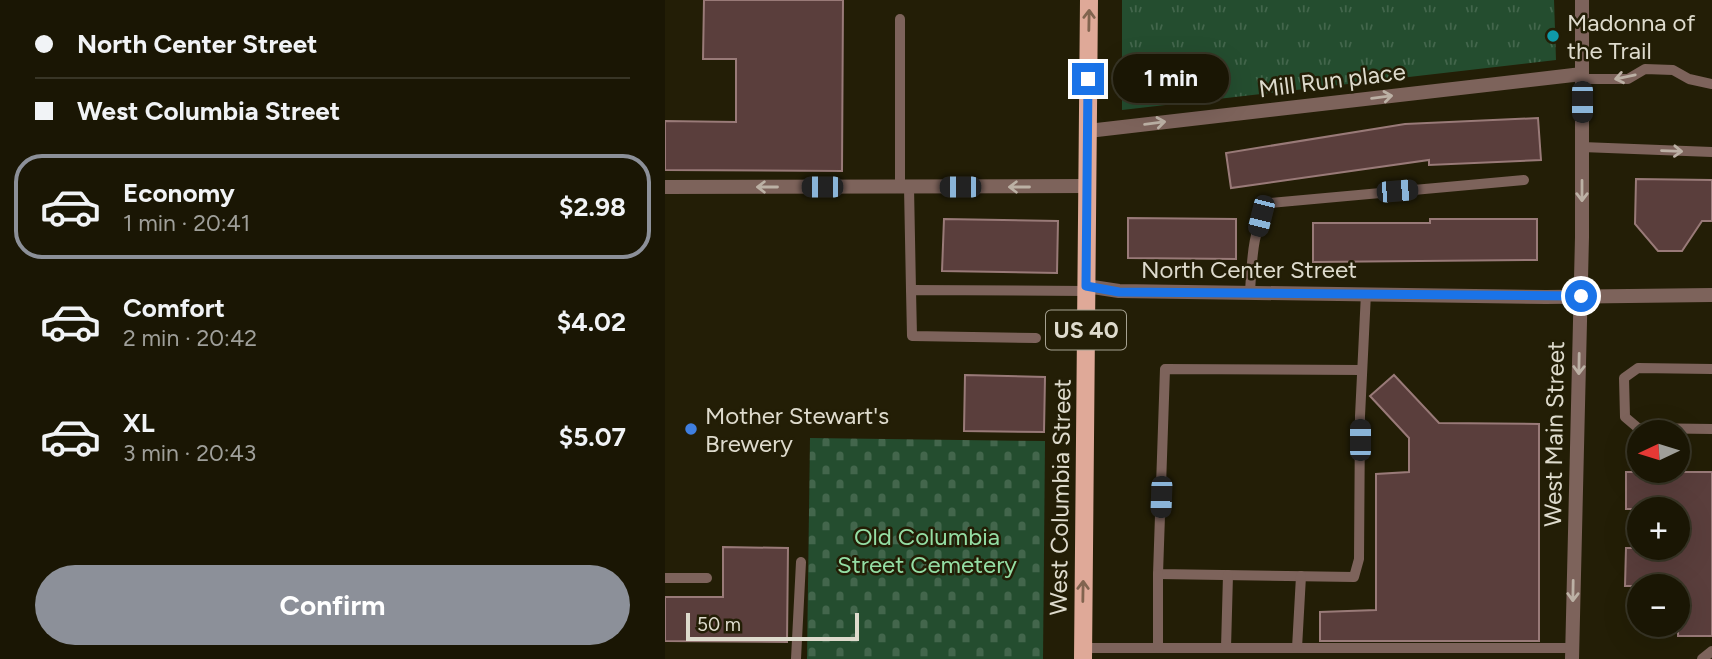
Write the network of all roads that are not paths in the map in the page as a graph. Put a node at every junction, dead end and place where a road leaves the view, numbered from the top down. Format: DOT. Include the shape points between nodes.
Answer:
graph roads {
  1 [pos="1089,0"];
  2 [pos="1582,0"];
  3 [pos="900,19"];
  4 [pos="1582,77"];
  5 [pos="1712,84"];
  6 [pos="1088,131"];
  7 [pos="1582,147"];
  8 [pos="1712,152"];
  9 [pos="1524,180"];
  10 [pos="665,187"];
  11 [pos="905,187"];
  12 [pos="1087,187"];
  13 [pos="1086,288"];
  14 [pos="911,290"];
  15 [pos="1250,292"];
  16 [pos="1366,293"];
  17 [pos="1712,295"];
  18 [pos="1581,296"];
  19 [pos="1036,338"];
  20 [pos="1712,369"];
  21 [pos="1362,370"];
  22 [pos="1712,429"];
  23 [pos="801,562"];
  24 [pos="1158,574"];
  25 [pos="1228,575"];
  26 [pos="1301,576"];
  27 [pos="665,578"];
  28 [pos="708,578"];
  29 [pos="1157,648"];
  30 [pos="1226,648"];
  31 [pos="1712,651"];
  32 [pos="1302,652"];
  33 [pos="1083,654"];
  34 [pos="1241,654"];
  35 [pos="1572,654"];
  36 [pos="796,659"];
  37 [pos="1702,659"];
  6 -- 1 [label="main road, West Columbia Street / US 40, one-way"];
  2 -- 4 [label="street, West Main Street"];
  3 -- 11 [label="lane"];
  5 -- 4 [label="lane, one-way" via="1673,70 1644,69 1628,79"];
  6 -- 4 [label="street, Mill Run place, one-way"];
  4 -- 7 [label="street, West Main Street"];
  6 -- 12 [label="main road, West Columbia Street / US 40"];
  7 -- 8 [label="lane, one-way"];
  7 -- 18 [label="street, West Main Street, one-way"];
  9 -- 15 [label="lane" via="1269,203 1254,246"];
  11 -- 10 [label="street, one-way"];
  12 -- 11 [label="street, one-way"];
  11 -- 14 [label="lane"];
  12 -- 13 [label="main road, West Columbia Street / US 40"];
  13 -- 14 [label="lane"];
  13 -- 15 [label="street, North Center Street"];
  33 -- 13 [label="main road, West Columbia Street / US 40, one-way"];
  14 -- 19 [label="lane" via="912,336"];
  15 -- 16 [label="street, North Center Street"];
  16 -- 18 [label="street, North Center Street"];
  16 -- 21 [label="lane"];
  17 -- 18 [label="street, North Center Street"];
  18 -- 35 [label="street, West Main Street, one-way"];
  20 -- 22 [label="lane" via="1638,368 1624,378 1625,416 1638,428"];
  21 -- 24 [label="lane" via="1165,369"];
  21 -- 26 [label="lane" via="1359,559 1354,577"];
  23 -- 36 [label="lane"];
  24 -- 25 [label="lane"];
  24 -- 29 [label="lane"];
  25 -- 26 [label="lane"];
  25 -- 30 [label="lane"];
  26 -- 32 [label="lane"];
  27 -- 28 [label="lane"];
  29 -- 30 [label="lane"];
  29 -- 33 [label="lane"];
  30 -- 34 [label="lane"];
  31 -- 37 [label="lane"];
  32 -- 34 [label="lane"];
  32 -- 35 [label="lane"];
}
